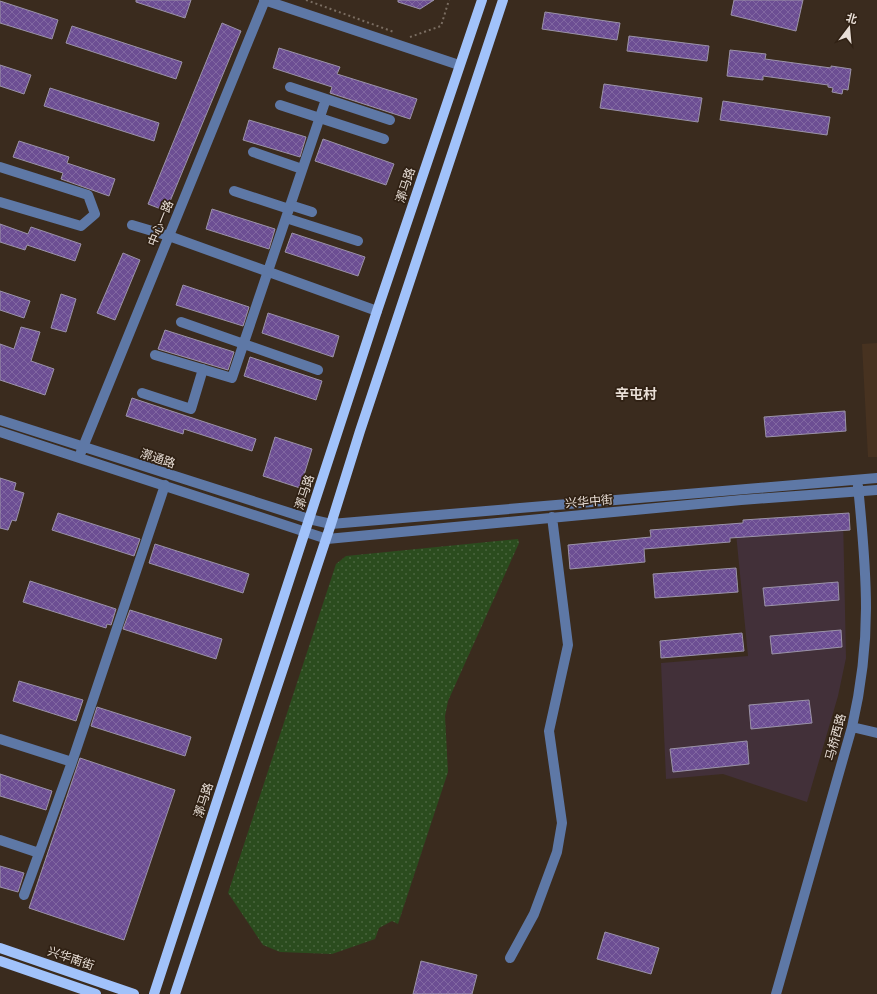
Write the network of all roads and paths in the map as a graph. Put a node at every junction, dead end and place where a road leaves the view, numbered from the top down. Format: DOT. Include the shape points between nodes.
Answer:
graph roads {
  1 [pos="264,0"];
  2 [pos="306,0"];
  3 [pos="449,0"];
  4 [pos="482,0"];
  5 [pos="503,0"];
  6 [pos="398,33"];
  7 [pos="405,36"];
  8 [pos="459,65"];
  9 [pos="290,87"];
  10 [pos="326,99"];
  11 [pos="280,105"];
  12 [pos="320,118"];
  13 [pos="390,120"];
  14 [pos="384,139"];
  15 [pos="253,152"];
  16 [pos="0,167"];
  17 [pos="302,169"];
  18 [pos="234,191"];
  19 [pos="0,202"];
  20 [pos="288,210"];
  21 [pos="312,212"];
  22 [pos="132,225"];
  23 [pos="169,236"];
  24 [pos="358,241"];
  25 [pos="268,272"];
  26 [pos="377,311"];
  27 [pos="181,322"];
  28 [pos="243,343"];
  29 [pos="155,354"];
  30 [pos="203,369"];
  31 [pos="318,370"];
  32 [pos="142,393"];
  33 [pos="0,420"];
  34 [pos="0,432"];
  35 [pos="81,452"];
  36 [pos="877,478"];
  37 [pos="858,479"];
  38 [pos="165,485"];
  39 [pos="877,490"];
  40 [pos="859,491"];
  41 [pos="552,517"];
  42 [pos="309,519"];
  43 [pos="332,524"];
  44 [pos="304,532"];
  45 [pos="327,539"];
  46 [pos="852,727"];
  47 [pos="877,733"];
  48 [pos="0,739"];
  49 [pos="72,762"];
  50 [pos="0,840"];
  51 [pos="39,853"];
  52 [pos="24,895"];
  53 [pos="0,948"];
  54 [pos="510,958"];
  55 [pos="0,961"];
  56 [pos="96,994"];
  57 [pos="134,994"];
  58 [pos="154,994"];
  59 [pos="175,994"];
  60 [pos="776,994"];
  1 -- 8 [label="street"];
  1 -- 23 [label="street, 中心一路"];
  2 -- 6 [label="path"];
  3 -- 7 [label="path" via="441,26 412,38"];
  4 -- 8 [label="main road, 漷马路"];
  5 -- 43 [label="main road"];
  8 -- 26 [label="main road, 漷马路"];
  9 -- 10 [label="street"];
  10 -- 12 [label="street"];
  10 -- 13 [label="street"];
  11 -- 12 [label="street"];
  12 -- 14 [label="street"];
  12 -- 17 [label="street"];
  15 -- 17 [label="street"];
  16 -- 19 [label="street" via="88,194 95,214 81,226"];
  17 -- 20 [label="street"];
  18 -- 20 [label="street"];
  20 -- 21 [label="street"];
  20 -- 24 [label="street"];
  20 -- 25 [label="street"];
  22 -- 23 [label="street"];
  23 -- 25 [label="street"];
  23 -- 35 [label="street, 中心一路"];
  25 -- 26 [label="street"];
  25 -- 28 [label="street"];
  26 -- 42 [label="main road, 漷马路"];
  27 -- 28 [label="street"];
  28 -- 30 [label="street" via="232,378"];
  28 -- 31 [label="street"];
  29 -- 30 [label="street"];
  30 -- 32 [label="street" via="191,409"];
  33 -- 35 [label="street, 漷通路"];
  34 -- 35 [label="street, 漷通路"];
  35 -- 38 [label="street, 漷通路"];
  35 -- 42 [label="street, 漷通路"];
  36 -- 37 [label="street, 兴华中街"];
  37 -- 40 [label="street, 马桥西路"];
  37 -- 43 [label="street, 兴华中街"];
  38 -- 44 [label="street, 漷通路"];
  38 -- 49 [label="street"];
  39 -- 40 [label="street, 兴华中街"];
  40 -- 41 [label="street, 兴华中街"];
  40 -- 46 [label="street, 马桥西路" via="866,607 864,662"];
  41 -- 45 [label="street, 兴华中街"];
  41 -- 54 [label="street" via="568,645 549,731 562,823 557,852 534,914"];
  42 -- 43 [label="street, 兴华中街"];
  42 -- 44 [label="main road, 漷马路"];
  43 -- 45 [label="main road"];
  44 -- 45 [label="street, 兴华中街"];
  44 -- 58 [label="main road, 漷马路"];
  45 -- 59 [label="main road"];
  46 -- 47 [label="street"];
  46 -- 60 [label="street, 马桥西路"];
  48 -- 49 [label="street"];
  49 -- 51 [label="street"];
  50 -- 51 [label="street"];
  51 -- 52 [label="street"];
  53 -- 57 [label="main road, 兴华南街"];
  55 -- 56 [label="main road"];
}
